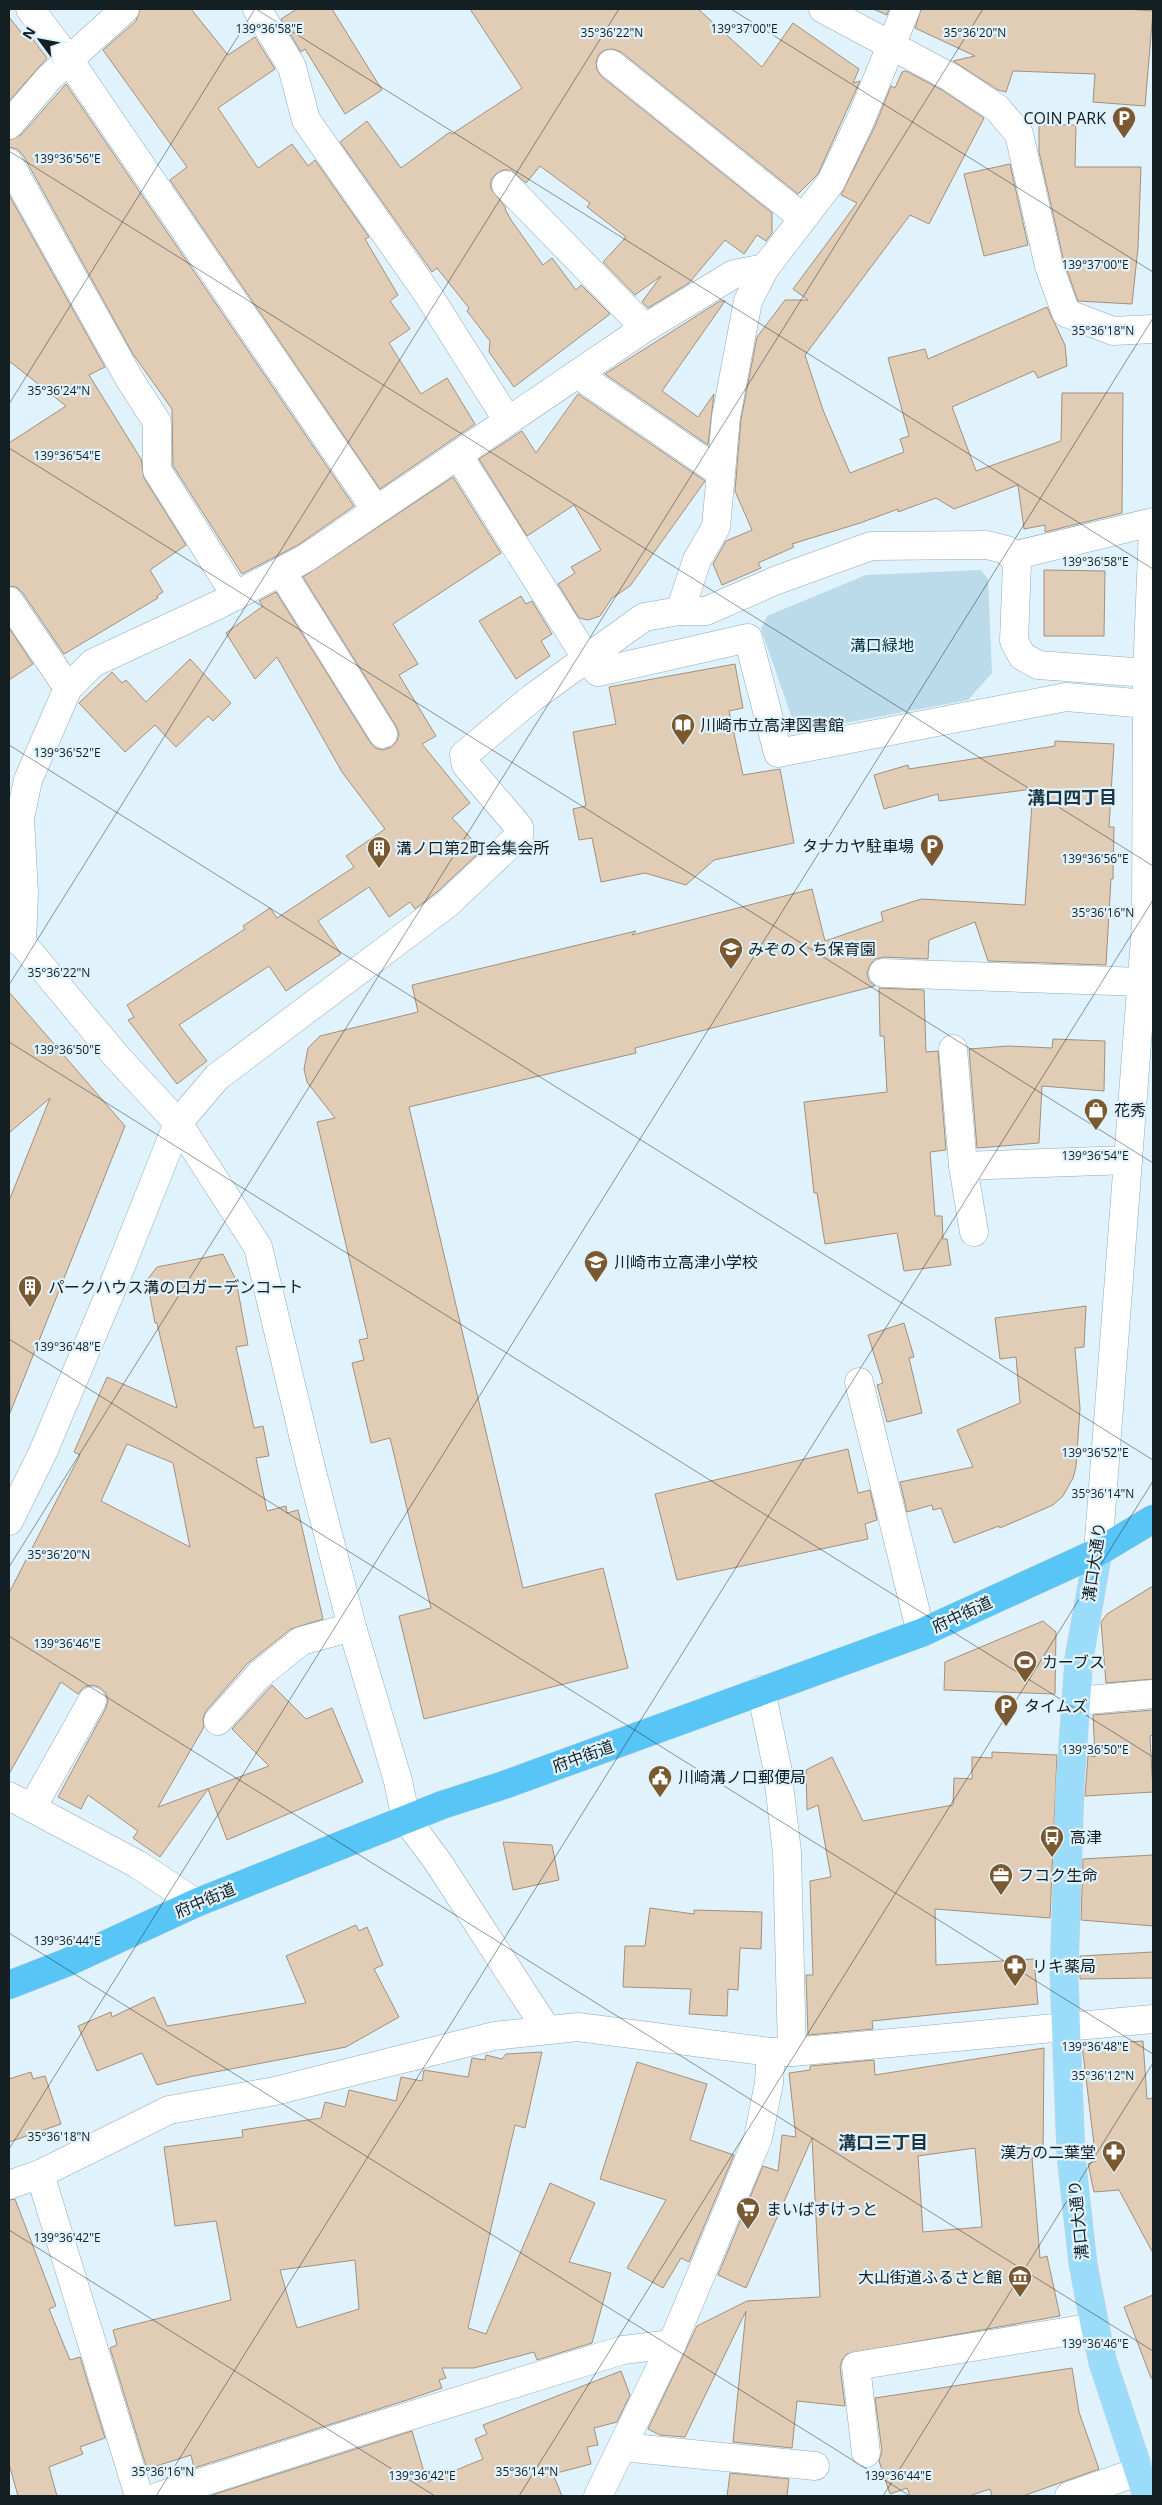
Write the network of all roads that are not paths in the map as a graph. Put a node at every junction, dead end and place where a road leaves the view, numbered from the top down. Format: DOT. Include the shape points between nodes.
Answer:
graph roads {
  1 [pos="30,9"];
  2 [pos="125,9"];
  3 [pos="257,9"];
  4 [pos="822,9"];
  5 [pos="906,9"];
  6 [pos="891,46"];
  7 [pos="69,60"];
  8 [pos="611,64"];
  9 [pos="9,125"];
  10 [pos="9,163"];
  11 [pos="506,185"];
  12 [pos="803,218"];
  13 [pos="764,268"];
  14 [pos="645,328"];
  15 [pos="1153,328"];
  16 [pos="577,374"];
  17 [pos="508,421"];
  18 [pos="458,455"];
  19 [pos="720,473"];
  20 [pos="376,510"];
  21 [pos="1153,522"];
  22 [pos="1153,529"];
  23 [pos="1012,556"];
  24 [pos="281,571"];
  25 [pos="236,596"];
  26 [pos="9,601"];
  27 [pos="680,611"];
  28 [pos="1151,639"];
  29 [pos="587,659"];
  30 [pos="1147,673"];
  31 [pos="68,688"];
  32 [pos="1147,704"];
  33 [pos="383,734"];
  34 [pos="1151,804"];
  35 [pos="1150,925"];
  36 [pos="15,939"];
  37 [pos="883,973"];
  38 [pos="1142,982"];
  39 [pos="953,1050"];
  40 [pos="178,1123"];
  41 [pos="1128,1160"];
  42 [pos="963,1166"];
  43 [pos="974,1232"];
  44 [pos="859,1382"];
  45 [pos="1153,1519"];
  46 [pos="9,1521"];
  47 [pos="1098,1552"];
  48 [pos="352,1627"];
  49 [pos="921,1633"];
  50 [pos="762,1690"];
  51 [pos="1153,1694"];
  52 [pos="92,1701"];
  53 [pos="1077,1701"];
  54 [pos="218,1722"];
  55 [pos="20,1802"];
  56 [pos="406,1819"];
  57 [pos="196,1903"];
  58 [pos="9,1985"];
  59 [pos="1153,2019"];
  60 [pos="1067,2025"];
  61 [pos="547,2030"];
  62 [pos="782,2052"];
  63 [pos="40,2174"];
  64 [pos="9,2185"];
  65 [pos="1095,2328"];
  66 [pos="672,2344"];
  67 [pos="622,2447"];
  68 [pos="866,2453"];
  69 [pos="816,2466"];
  70 [pos="1144,2484"];
  71 [pos="139,2496"];
  72 [pos="159,2496"];
  73 [pos="598,2496"];
  74 [pos="1069,2496"];
  1 -- 7 [label="street"];
  2 -- 7 [label="street"];
  3 -- 17 [label="street" via="292,67 306,120 426,293"];
  4 -- 6 [label="street"];
  5 -- 6 [label="street"];
  6 -- 12 [label="street" via="831,182"];
  6 -- 15 [label="street" via="950,77 997,108 1019,134 1049,266 1066,313 1113,331"];
  7 -- 9 [label="street" via="30,98"];
  7 -- 20 [label="street"];
  8 -- 12 [label="street"];
  10 -- 25 [label="street" via="130,380 157,422 156,470"];
  11 -- 14 [label="street"];
  12 -- 13 [label="street"];
  13 -- 14 [label="street" via="734,274"];
  13 -- 19 [label="street" via="748,302 726,417"];
  14 -- 16 [label="street"];
  16 -- 17 [label="street"];
  16 -- 19 [label="street"];
  17 -- 18 [label="street"];
  18 -- 20 [label="street"];
  18 -- 29 [label="street"];
  19 -- 27 [label="street" via="716,527 698,560"];
  20 -- 24 [label="street" via="306,558"];
  21 -- 23 [label="street"];
  22 -- 28 [label="street, 溝口大通り"];
  23 -- 27 [label="street" via="1007,550 987,545 871,546 706,610"];
  23 -- 30 [label="street" via="1016,563 1014,642 1022,656 1038,665"];
  24 -- 25 [label="street"];
  24 -- 33 [label="street"];
  25 -- 31 [label="street" via="92,663"];
  26 -- 31 [label="street"];
  27 -- 29 [label="street" via="644,617"];
  28 -- 30 [label="street, 溝口大通り"];
  29 -- 32 [label="street" via="598,672 748,638 778,753 1066,696"];
  29 -- 40 [label="street" via="532,698 464,755 466,765 519,827 519,836 447,904 217,1077"];
  30 -- 32 [label="street, 溝口大通り"];
  31 -- 36 [label="street" via="28,780 20,818 24,893"];
  32 -- 34 [label="street, 溝口大通り"];
  34 -- 35 [label="street, 溝口大通り"];
  35 -- 38 [label="street, 溝口大通り"];
  36 -- 40 [label="street"];
  37 -- 38 [label="street"];
  38 -- 41 [label="street, 溝口大通り"];
  39 -- 42 [label="street"];
  40 -- 46 [label="street" via="51,1434"];
  40 -- 48 [label="street" via="258,1247"];
  41 -- 42 [label="street"];
  41 -- 47 [label="street, 溝口大通り"];
  42 -- 43 [label="street"];
  44 -- 49 [label="street"];
  45 -- 47 [label="highway, 府中街道"];
  47 -- 49 [label="highway, 府中街道"];
  47 -- 53 [label="main road, 溝口大通り" via="1080,1658"];
  48 -- 54 [label="street" via="301,1641 259,1675"];
  48 -- 56 [label="street" via="398,1781"];
  49 -- 50 [label="highway, 府中街道"];
  50 -- 56 [label="highway, 府中街道"];
  50 -- 62 [label="street" via="777,1766 787,1852"];
  51 -- 53 [label="street"];
  52 -- 55 [label="street"];
  53 -- 60 [label="main road, 溝口大通り" via="1070,1786 1065,1930"];
  55 -- 57 [label="street" via="137,1864"];
  56 -- 57 [label="highway, 府中街道"];
  56 -- 61 [label="street"];
  57 -- 58 [label="highway, 府中街道" via="68,1962"];
  59 -- 60 [label="street"];
  60 -- 62 [label="street"];
  60 -- 65 [label="main road, 溝口大通り" via="1071,2156 1083,2264"];
  61 -- 62 [label="street" via="578,2026"];
  61 -- 63 [label="street" via="494,2036 274,2090 168,2110"];
  62 -- 66 [label="street" via="768,2083 758,2138"];
  63 -- 64 [label="street"];
  63 -- 71 [label="street"];
  65 -- 68 [label="street" via="856,2366"];
  65 -- 70 [label="main road, 溝口大通り" via="1103,2362"];
  66 -- 67 [label="street"];
  66 -- 72 [label="street" via="623,2350"];
  67 -- 69 [label="street"];
  67 -- 73 [label="street"];
  70 -- 74 [label="street"];
}
